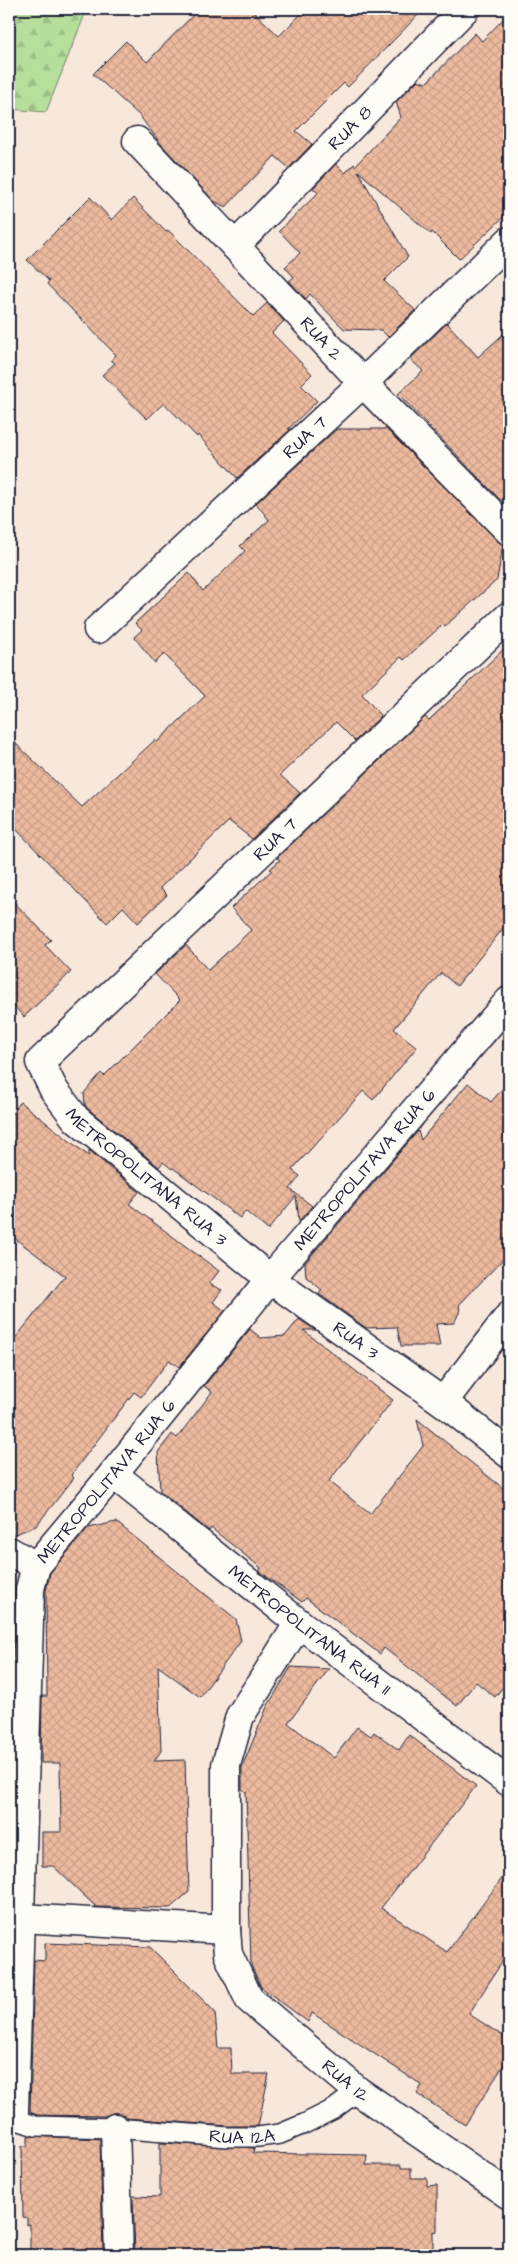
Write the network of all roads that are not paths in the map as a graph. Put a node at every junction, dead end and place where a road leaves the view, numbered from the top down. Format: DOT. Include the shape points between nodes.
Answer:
graph roads {
  1 [pos="465,9"];
  2 [pos="137,141"];
  3 [pos="509,241"];
  4 [pos="235,246"];
  5 [pos="363,383"];
  6 [pos="509,532"];
  7 [pos="509,616"];
  8 [pos="98,629"];
  9 [pos="509,1001"];
  10 [pos="40,1062"];
  11 [pos="270,1279"];
  12 [pos="509,1316"];
  13 [pos="443,1402"];
  14 [pos="509,1454"];
  15 [pos="114,1474"];
  16 [pos="9,1551"];
  17 [pos="36,1566"];
  18 [pos="299,1623"];
  19 [pos="509,1782"];
  20 [pos="21,1918"];
  21 [pos="226,1930"];
  22 [pos="358,2091"];
  23 [pos="14,2111"];
  24 [pos="115,2128"];
  25 [pos="509,2195"];
  26 [pos="119,2255"];
  1 -- 4 [label="street, RUA 8"];
  2 -- 4 [label="street, RUA 2"];
  3 -- 5 [label="street, RUA 7"];
  4 -- 5 [label="street, RUA 2"];
  5 -- 6 [label="street, RUA 2"];
  5 -- 8 [label="street, RUA 7"];
  7 -- 10 [label="street, RUA 7"];
  9 -- 11 [label="street, METROPOLITAVA RUA 6"];
  10 -- 11 [label="street, METROPOLITANA RUA 3" via="54,1090 76,1119"];
  11 -- 13 [label="street, RUA 3"];
  11 -- 15 [label="street, METROPOLITAVA RUA 6"];
  12 -- 13 [label="street"];
  13 -- 14 [label="street"];
  15 -- 17 [label="street, METROPOLITAVA RUA 6"];
  15 -- 18 [label="street, METROPOLITANA RUA 11"];
  16 -- 17 [label="street"];
  17 -- 20 [label="street, METROPOLITAVA RUA 6" via="30,1589"];
  18 -- 19 [label="street, METROPOLITANA RUA 11"];
  18 -- 21 [label="street, RUA 12" via="240,1716 226,1765"];
  20 -- 21 [label="street"];
  20 -- 23 [label="street, METROPOLITAVA RUA 6"];
  21 -- 22 [label="street, RUA 12" via="228,1954 249,1999"];
  22 -- 24 [label="lane, RUA 12A" via="334,2109 280,2134 228,2137"];
  22 -- 25 [label="street, RUA 12"];
  23 -- 24 [label="lane, RUA 12A" via="20,2121 35,2126"];
  24 -- 26 [label="street"];
}
